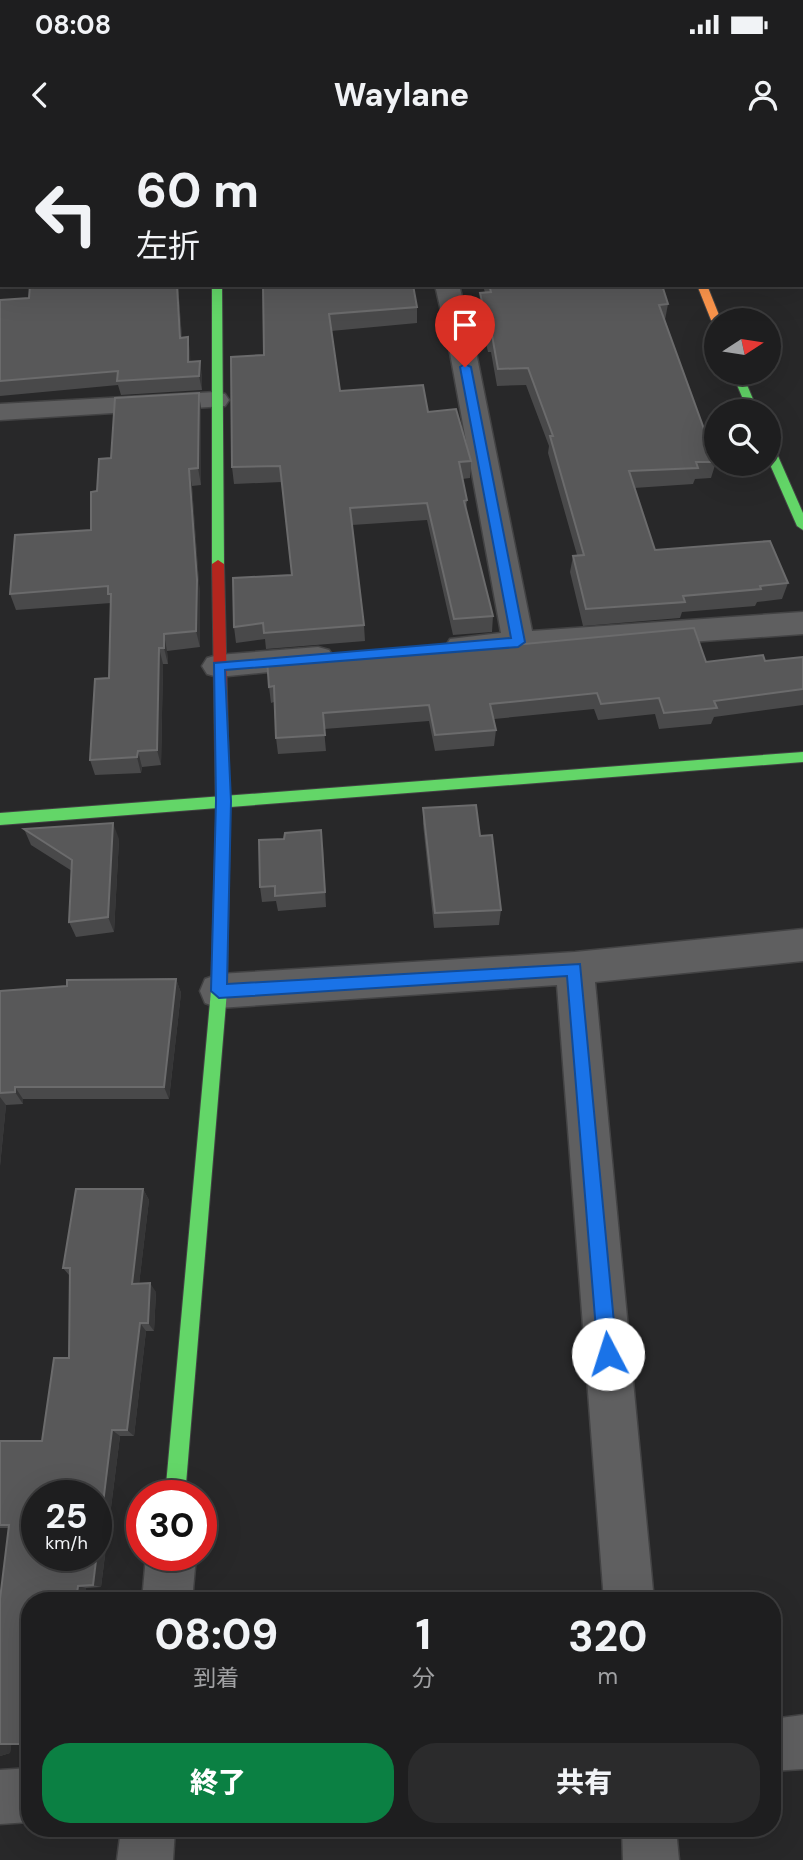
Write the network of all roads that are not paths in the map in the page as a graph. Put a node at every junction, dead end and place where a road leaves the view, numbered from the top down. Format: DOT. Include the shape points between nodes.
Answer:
graph roads {
  1 [pos="217,287"];
  2 [pos="447,287"];
  3 [pos="703,287"];
  4 [pos="711,308"];
  5 [pos="216,400"];
  6 [pos="0,412"];
  7 [pos="781,476"];
  8 [pos="803,526"];
  9 [pos="803,623"];
  10 [pos="518,642"];
  11 [pos="437,649"];
  12 [pos="341,656"];
  13 [pos="218,666"];
  14 [pos="803,757"];
  15 [pos="223,801"];
  16 [pos="0,819"];
  17 [pos="803,945"];
  18 [pos="575,968"];
  19 [pos="219,991"];
  20 [pos="177,1480"];
  21 [pos="170,1571"];
  22 [pos="168,1592"];
  23 [pos="628,1592"];
  24 [pos="803,1742"];
  25 [pos="781,1744"];
  26 [pos="21,1796"];
  27 [pos="0,1797"];
  28 [pos="147,1837"];
  29 [pos="650,1837"];
  30 [pos="145,1860"];
  31 [pos="651,1860"];
  1 -- 5 [label="street"];
  2 -- 10 [label="street"];
  3 -- 4 [label="street"];
  5 -- 6 [label="street"];
  5 -- 13 [label="street"];
  7 -- 8 [label="street"];
  9 -- 10 [label="street"];
  10 -- 11 [label="street"];
  12 -- 13 [label="street"];
  13 -- 15 [label="street"];
  14 -- 15 [label="street"];
  15 -- 16 [label="street"];
  15 -- 19 [label="street"];
  17 -- 18 [label="street"];
  18 -- 19 [label="street"];
  18 -- 23 [label="street"];
  19 -- 20 [label="street"];
  21 -- 22 [label="street"];
  24 -- 25 [label="street"];
  26 -- 27 [label="street"];
  28 -- 30 [label="street"];
  29 -- 31 [label="street"];
}
